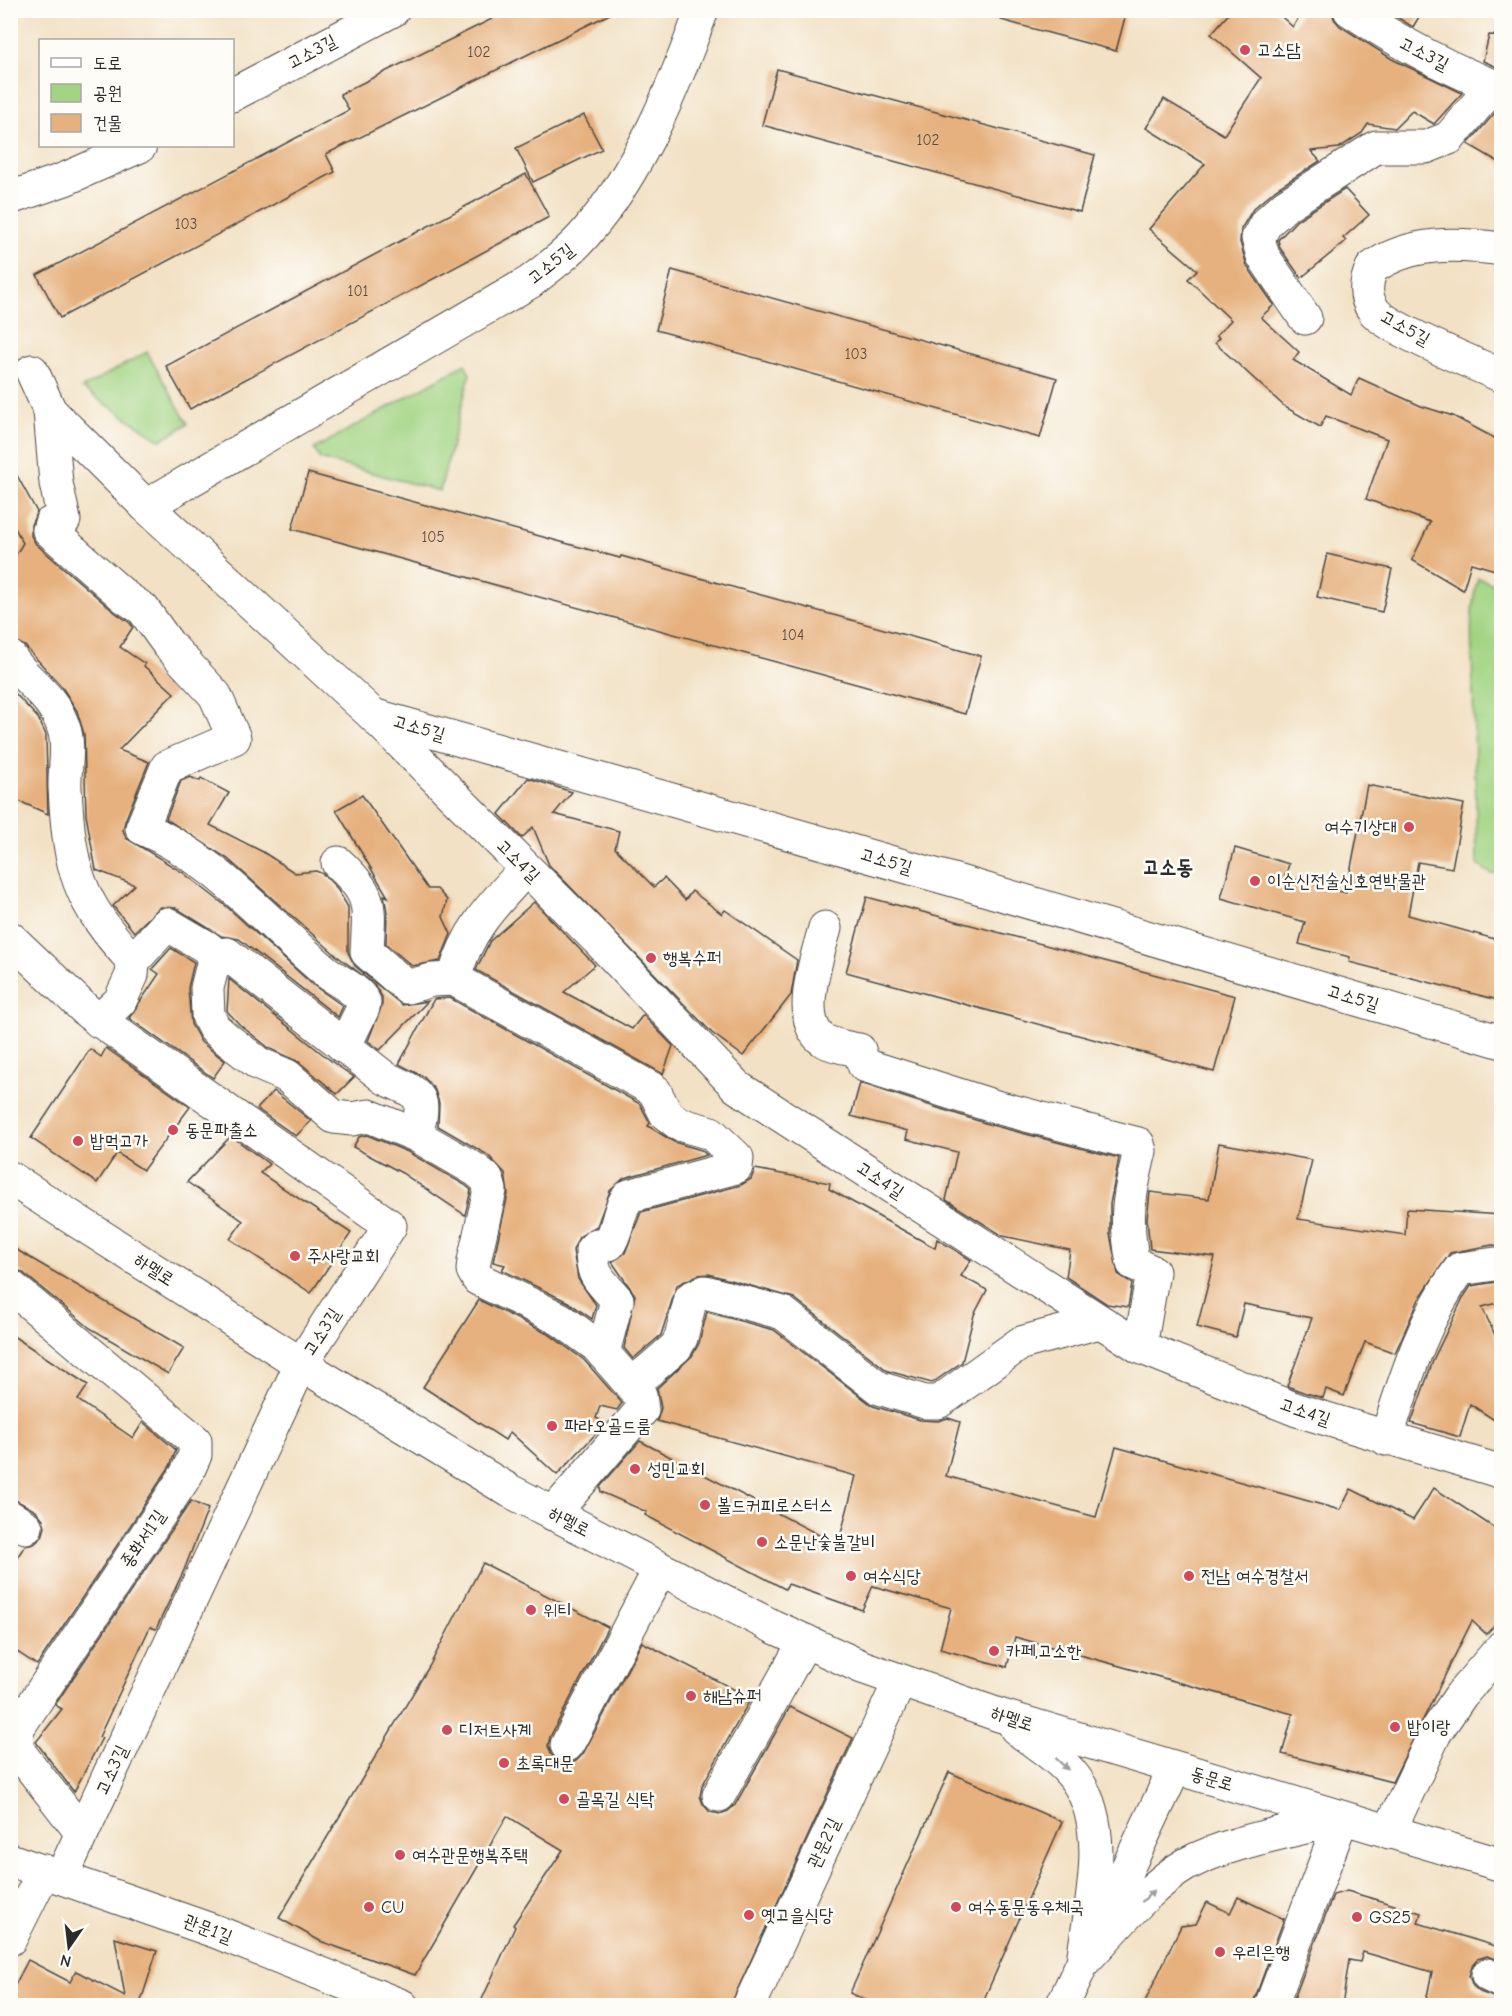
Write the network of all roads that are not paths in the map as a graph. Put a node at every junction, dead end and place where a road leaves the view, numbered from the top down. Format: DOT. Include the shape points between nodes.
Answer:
graph roads {
  1 [pos="393,10"];
  2 [pos="702,10"];
  3 [pos="1350,10"];
  4 [pos="353,18"];
  5 [pos="1497,87"];
  6 [pos="234,94"];
  7 [pos="138,147"];
  8 [pos="10,198"];
  9 [pos="1502,249"];
  10 [pos="1305,318"];
  11 [pos="32,371"];
  12 [pos="1502,375"];
  13 [pos="50,411"];
  14 [pos="146,506"];
  15 [pos="10,657"];
  16 [pos="373,715"];
  17 [pos="338,863"];
  18 [pos="526,869"];
  19 [pos="825,928"];
  20 [pos="10,938"];
  21 [pos="214,960"];
  22 [pos="133,961"];
  23 [pos="454,979"];
  24 [pos="99,1021"];
  25 [pos="1502,1042"];
  26 [pos="344,1047"];
  27 [pos="416,1135"];
  28 [pos="10,1178"];
  29 [pos="1495,1264"];
  30 [pos="10,1286"];
  31 [pos="1099,1322"];
  32 [pos="1140,1347"];
  33 [pos="603,1353"];
  34 [pos="302,1364"];
  35 [pos="632,1384"];
  36 [pos="1386,1439"];
  37 [pos="1502,1472"];
  38 [pos="554,1514"];
  39 [pos="660,1569"];
  40 [pos="805,1641"];
  41 [pos="1502,1647"];
  42 [pos="900,1681"];
  43 [pos="999,1715"];
  44 [pos="567,1746"];
  45 [pos="1175,1768"];
  46 [pos="719,1795"];
  47 [pos="1342,1818"];
  48 [pos="1389,1832"];
  49 [pos="82,1833"];
  50 [pos="10,1860"];
  51 [pos="1502,1865"];
  52 [pos="53,1874"];
  53 [pos="10,1939"];
  54 [pos="1083,1962"];
  55 [pos="402,2006"];
  56 [pos="748,2006"];
  57 [pos="1062,2006"];
  58 [pos="1271,2006"];
  1 -- 4 [label="street, 고소3길"];
  2 -- 14 [label="street, 고소5길" via="633,165 598,218 569,251 530,282"];
  3 -- 5 [label="street, 고소3길" via="1400,43"];
  4 -- 6 [label="street, 고소3길"];
  5 -- 10 [label="street" via="1449,138 1426,147 1376,147 1286,205 1266,223 1258,238 1263,256"];
  7 -- 8 [label="street"];
  9 -- 12 [label="street, 고소5길" via="1470,245 1414,249 1372,268 1366,287 1368,302 1376,314"];
  11 -- 13 [label="street"];
  13 -- 14 [label="street"];
  13 -- 26 [label="street" via="56,483 64,520 51,523 49,530 124,597 143,609 168,644 215,695 234,738 167,766 142,828 194,855 327,972 359,993 363,1008"];
  14 -- 16 [label="street, 고소5길"];
  15 -- 22 [label="street" via="55,705 67,740 65,790 77,879 94,915"];
  16 -- 18 [label="street, 고소4길"];
  16 -- 25 [label="street, 고소5길"];
  17 -- 23 [label="street" via="365,893 369,917 367,952 407,987"];
  18 -- 23 [label="street" via="486,911 460,957"];
  18 -- 31 [label="street, 고소4길" via="737,1087"];
  19 -- 32 [label="street" via="809,994 813,1025 820,1038 859,1050 864,1065 996,1107 1138,1144 1140,1151 1127,1205 1129,1242 1133,1263 1153,1272"];
  20 -- 24 [label="street, 고소3길"];
  21 -- 22 [label="street" via="208,948 167,924"];
  21 -- 26 [label="street" via="218,954 227,954"];
  21 -- 27 [label="street" via="207,988 208,1016 214,1028 259,1064 286,1076 334,1117 369,1116"];
  22 -- 24 [label="street" via="124,994"];
  23 -- 33 [label="street" via="654,1090 666,1114 679,1124 711,1133 736,1158 736,1167 629,1196 622,1204 615,1235 609,1244 597,1245 592,1250 592,1267 598,1281 617,1300"];
  24 -- 34 [label="street, 고소3길" via="390,1226"];
  26 -- 27 [label="street" via="385,1078 419,1097 423,1108"];
  27 -- 33 [label="street" via="487,1179 490,1190 473,1270 478,1279 560,1319"];
  28 -- 34 [label="street, 하멜로"];
  29 -- 36 [label="street" via="1460,1269 1447,1287 1411,1364"];
  30 -- 49 [label="street, 종화서1길" via="195,1441 196,1447 186,1475 19,1726 18,1751"];
  31 -- 32 [label="street, 고소4길"];
  31 -- 35 [label="street" via="1021,1343 938,1402 924,1402 879,1388 783,1313 697,1293 690,1298 676,1347"];
  32 -- 36 [label="street, 고소4길" via="1297,1410"];
  33 -- 35 [label="street"];
  34 -- 38 [label="street, 하멜로"];
  34 -- 49 [label="street, 고소3길"];
  35 -- 38 [label="street" via="640,1395 642,1410"];
  36 -- 37 [label="street, 고소4길"];
  38 -- 39 [label="street, 하멜로"];
  39 -- 40 [label="street, 하멜로"];
  39 -- 44 [label="street"];
  40 -- 42 [label="street, 하멜로"];
  40 -- 46 [label="street"];
  41 -- 48 [label="street" via="1435,1733"];
  42 -- 43 [label="street, 하멜로"];
  42 -- 56 [label="street, 관문2길"];
  43 -- 45 [label="street, 하멜로"];
  43 -- 54 [label="street, one-way" via="1063,1764 1076,1779 1091,1813 1095,1860"];
  45 -- 47 [label="street, 동문로"];
  45 -- 54 [label="street, 동문로"];
  47 -- 48 [label="street, 동문로"];
  54 -- 47 [label="street, one-way" via="1145,1899 1187,1864 1230,1847"];
  47 -- 58 [label="street"];
  48 -- 51 [label="street, 동문로"];
  49 -- 52 [label="street, 고소3길"];
  50 -- 52 [label="street, 관문1길"];
  52 -- 53 [label="street, 고소3길"];
  52 -- 55 [label="street, 관문1길" via="217,1932"];
  54 -- 57 [label="street, 동문로"];
}
